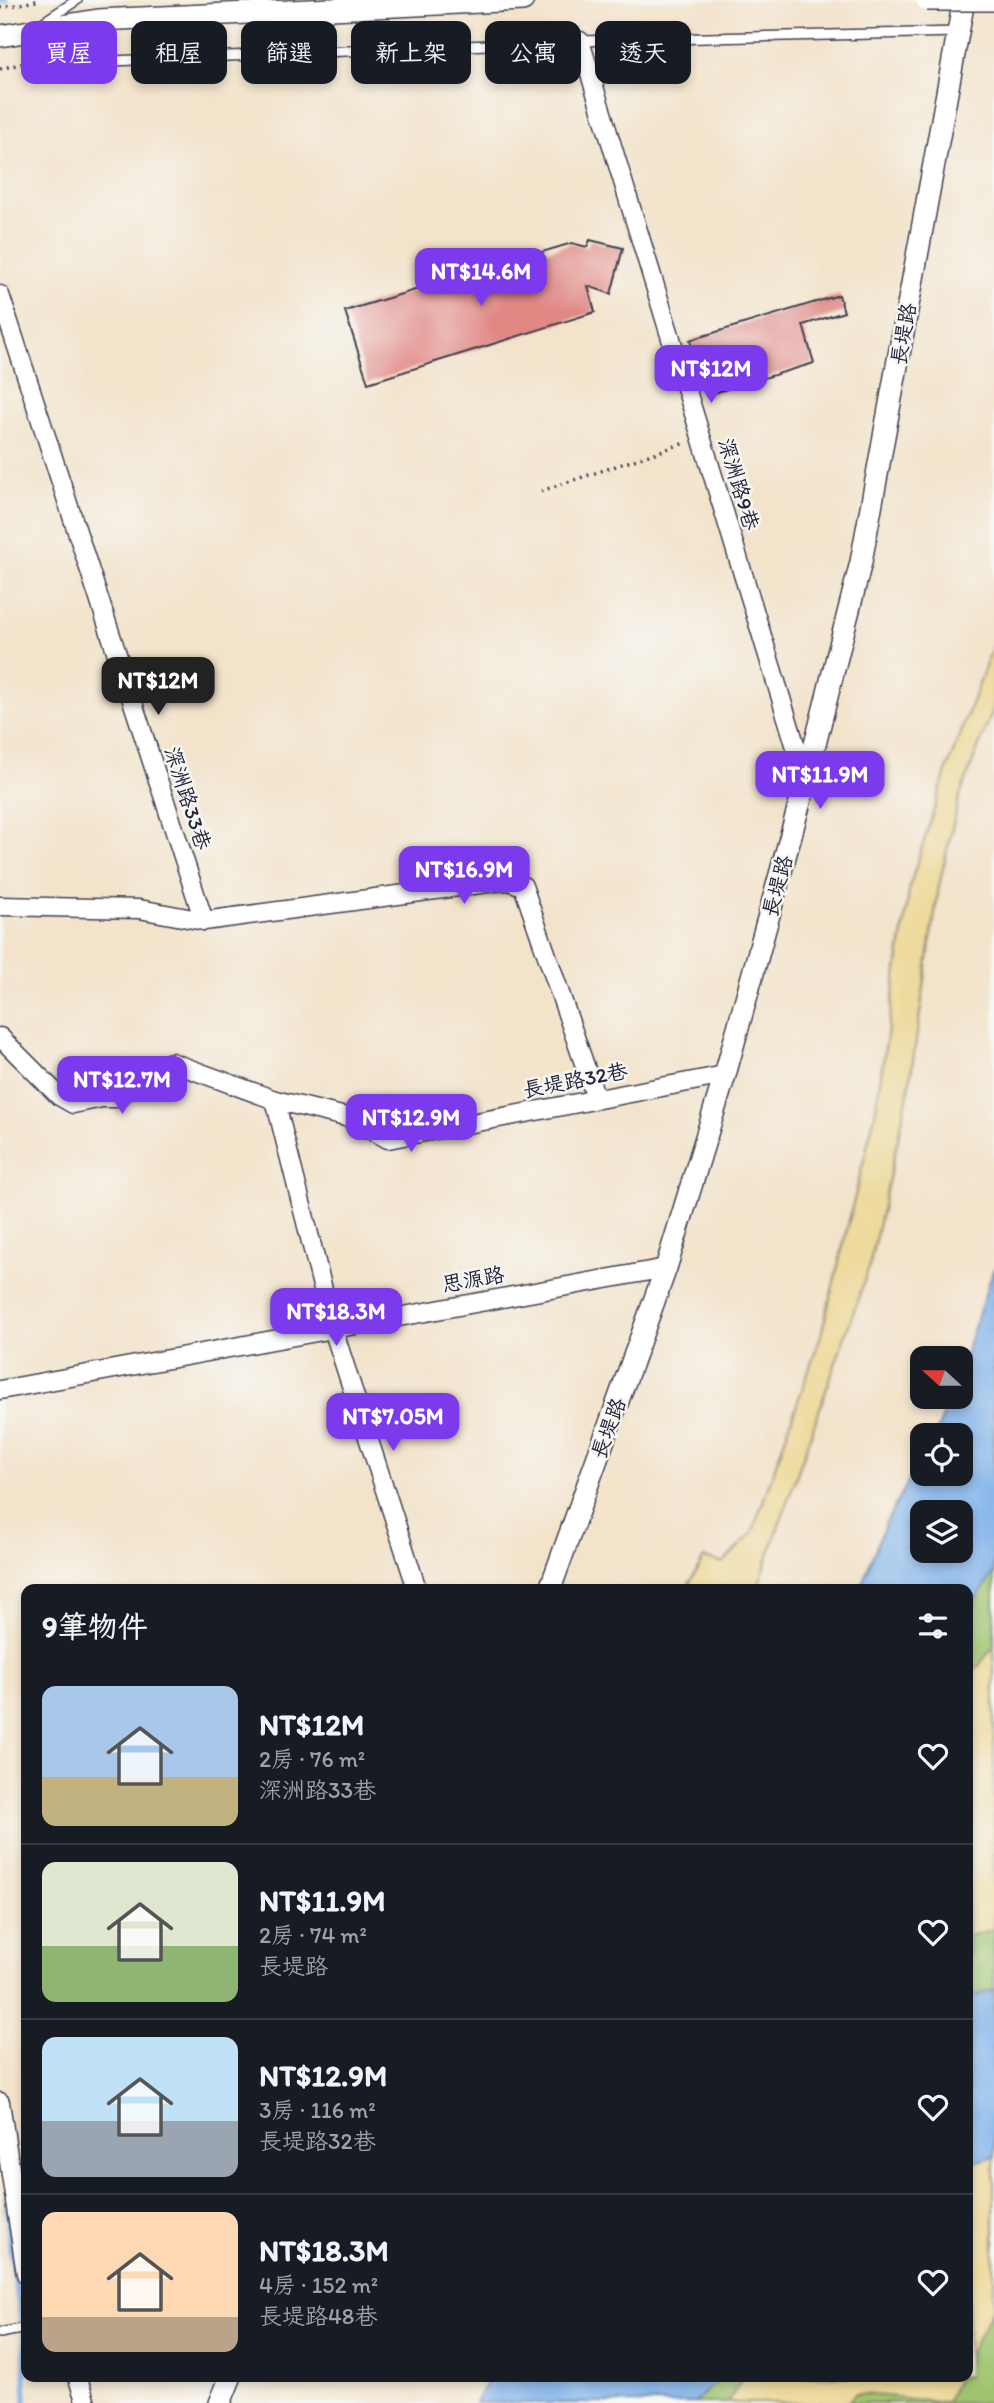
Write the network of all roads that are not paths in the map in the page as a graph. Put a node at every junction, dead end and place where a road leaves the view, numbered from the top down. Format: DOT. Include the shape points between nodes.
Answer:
graph roads {
  1 [pos="77,0"];
  2 [pos="523,0"];
  3 [pos="927,0"];
  4 [pos="964,0"];
  5 [pos="994,0"];
  6 [pos="46,21"];
  7 [pos="91,21"];
  8 [pos="21,32"];
  9 [pos="959,32"];
  10 [pos="0,36"];
  11 [pos="581,41"];
  12 [pos="581,44"];
  13 [pos="485,45"];
  14 [pos="117,61"];
  15 [pos="0,295"];
  16 [pos="806,780"];
  17 [pos="0,906"];
  18 [pos="204,920"];
  19 [pos="0,1037"];
  20 [pos="725,1075"];
  21 [pos="596,1098"];
  22 [pos="275,1100"];
  23 [pos="666,1268"];
  24 [pos="333,1329"];
  25 [pos="0,1390"];
  26 [pos="415,1584"];
  27 [pos="552,1584"];
  28 [pos="0,2102"];
  29 [pos="21,2241"];
  30 [pos="21,2329"];
  31 [pos="0,2333"];
  32 [pos="79,2382"];
  33 [pos="229,2382"];
  34 [pos="86,2403"];
  35 [pos="220,2403"];
  1 -- 6 [label="lane"];
  2 -- 7 [label="street"];
  3 -- 5 [label="street, bridge"];
  4 -- 9 [label="street, 長堤路"];
  8 -- 10 [label="street"];
  9 -- 11 [label="lane"];
  9 -- 16 [label="street, 長堤路" via="861,562"];
  12 -- 16 [label="street, 深洲路9巷"];
  13 -- 14 [label="lane"];
  15 -- 18 [label="street, 深洲路33巷"];
  16 -- 20 [label="street, 長堤路"];
  17 -- 18 [label="street" via="139,909"];
  18 -- 21 [label="street" via="509,881 523,886"];
  19 -- 22 [label="street, 長堤路32巷" via="59,1096 73,1104 116,1098 155,1066 171,1062"];
  20 -- 21 [label="street, 長堤路32巷"];
  20 -- 23 [label="street, 長堤路"];
  21 -- 22 [label="street, 長堤路32巷" via="388,1139 350,1118"];
  22 -- 24 [label="street"];
  23 -- 24 [label="street, 思源路"];
  23 -- 27 [label="street, 長堤路"];
  24 -- 25 [label="street, 思源路"];
  24 -- 26 [label="street"];
  28 -- 29 [label="street"];
  30 -- 31 [label="lane"];
  32 -- 34 [label="street"];
  33 -- 35 [label="street"];
}
